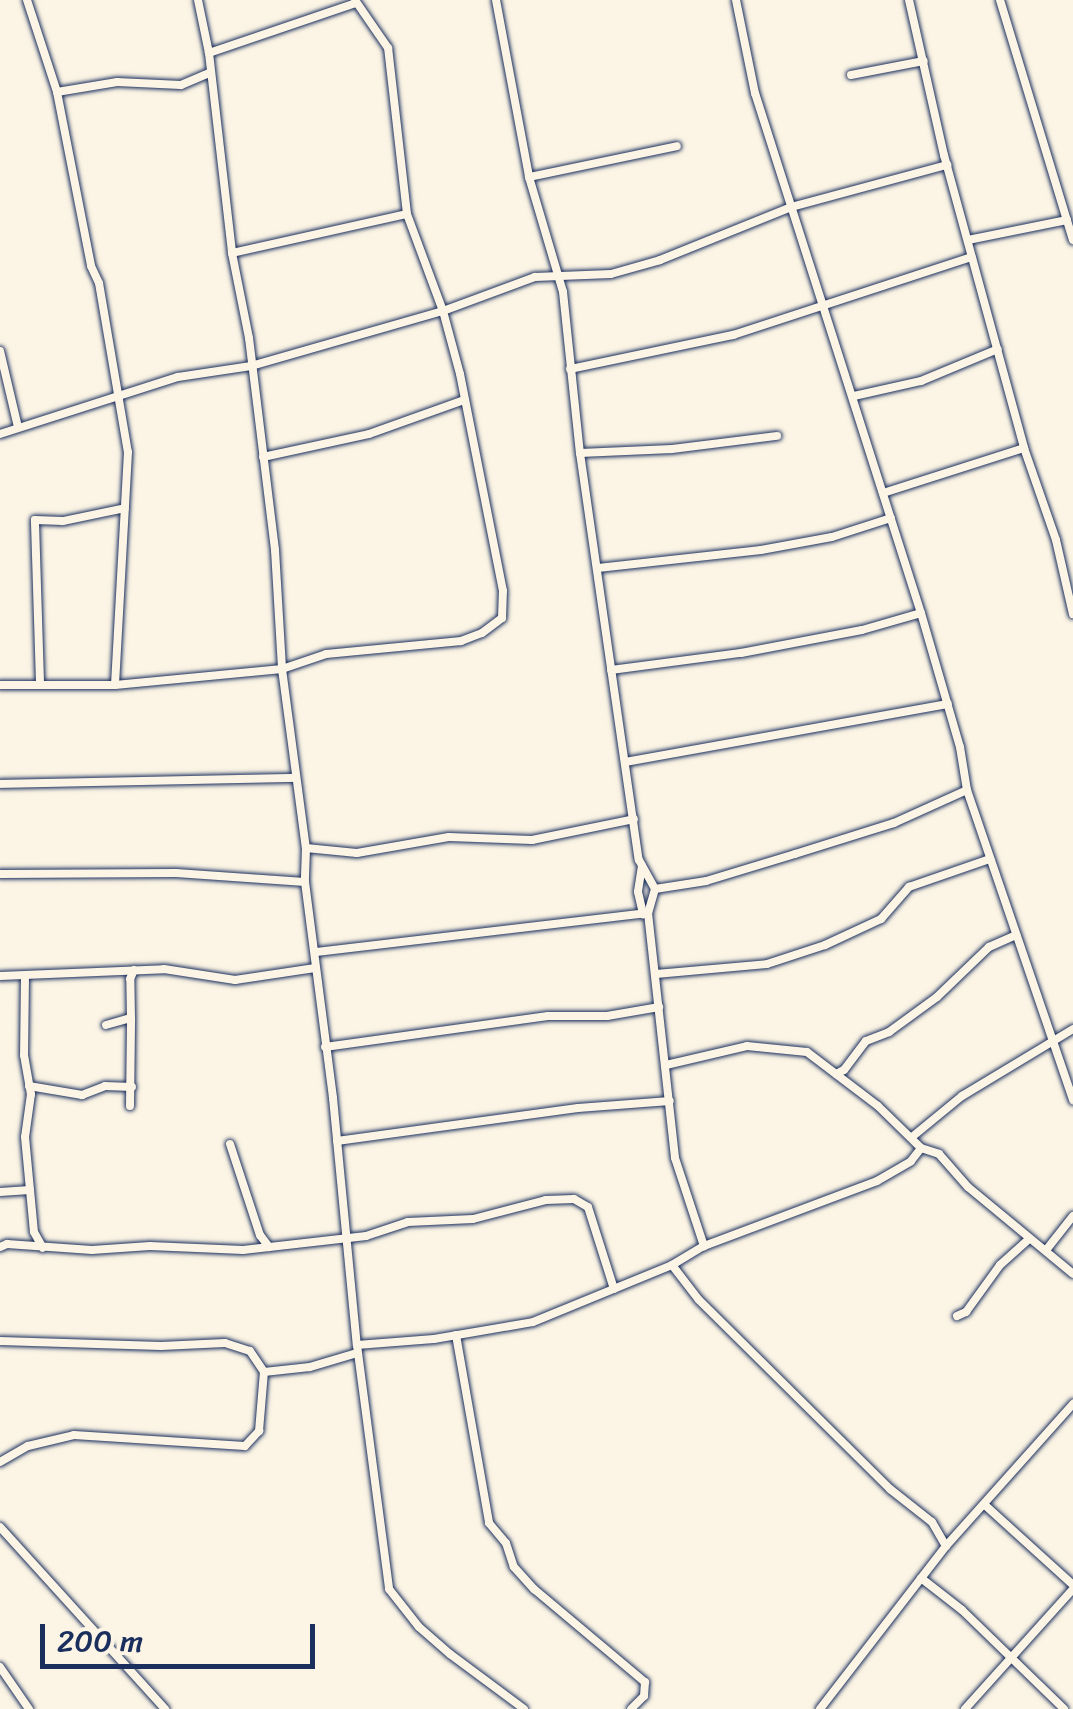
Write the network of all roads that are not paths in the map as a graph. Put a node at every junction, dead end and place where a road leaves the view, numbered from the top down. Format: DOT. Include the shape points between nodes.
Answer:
graph roads {
  1 [pos="27,0"];
  2 [pos="198,0"];
  3 [pos="496,0"];
  4 [pos="736,0"];
  5 [pos="909,0"];
  6 [pos="1000,0"];
  7 [pos="356,2"];
  8 [pos="209,53"];
  9 [pos="924,61"];
  10 [pos="209,73"];
  11 [pos="850,75"];
  12 [pos="57,92"];
  13 [pos="677,146"];
  14 [pos="947,165"];
  15 [pos="529,177"];
  16 [pos="791,208"];
  17 [pos="406,214"];
  18 [pos="1067,220"];
  19 [pos="968,240"];
  20 [pos="1073,240"];
  21 [pos="232,253"];
  22 [pos="972,257"];
  23 [pos="558,278"];
  24 [pos="826,307"];
  25 [pos="443,311"];
  26 [pos="998,349"];
  27 [pos="0,351"];
  28 [pos="251,366"];
  29 [pos="570,369"];
  30 [pos="854,396"];
  31 [pos="118,398"];
  32 [pos="464,400"];
  33 [pos="18,427"];
  34 [pos="0,434"];
  35 [pos="777,436"];
  36 [pos="1024,448"];
  37 [pos="580,453"];
  38 [pos="263,458"];
  39 [pos="883,494"];
  40 [pos="124,508"];
  41 [pos="891,518"];
  42 [pos="598,568"];
  43 [pos="922,613"];
  44 [pos="1073,614"];
  45 [pos="282,669"];
  46 [pos="612,670"];
  47 [pos="40,682"];
  48 [pos="0,685"];
  49 [pos="115,685"];
  50 [pos="948,704"];
  51 [pos="625,762"];
  52 [pos="296,778"];
  53 [pos="0,784"];
  54 [pos="968,790"];
  55 [pos="634,819"];
  56 [pos="306,848"];
  57 [pos="990,859"];
  58 [pos="642,866"];
  59 [pos="0,874"];
  60 [pos="305,882"];
  61 [pos="655,890"];
  62 [pos="645,914"];
  63 [pos="1016,935"];
  64 [pos="316,952"];
  65 [pos="315,968"];
  66 [pos="134,970"];
  67 [pos="656,974"];
  68 [pos="0,976"];
  69 [pos="25,976"];
  70 [pos="659,1007"];
  71 [pos="130,1018"];
  72 [pos="106,1025"];
  73 [pos="1073,1029"];
  74 [pos="1052,1039"];
  75 [pos="325,1046"];
  76 [pos="666,1066"];
  77 [pos="836,1074"];
  78 [pos="29,1086"];
  79 [pos="132,1087"];
  80 [pos="1073,1100"];
  81 [pos="670,1101"];
  82 [pos="130,1106"];
  83 [pos="912,1136"];
  84 [pos="337,1141"];
  85 [pos="230,1144"];
  86 [pos="921,1148"];
  87 [pos="30,1190"];
  88 [pos="0,1192"];
  89 [pos="1073,1216"];
  90 [pos="347,1236"];
  91 [pos="1030,1240"];
  92 [pos="269,1246"];
  93 [pos="704,1246"];
  94 [pos="0,1248"];
  95 [pos="44,1248"];
  96 [pos="1047,1249"];
  97 [pos="672,1264"];
  98 [pos="1073,1274"];
  99 [pos="614,1289"];
  100 [pos="958,1316"];
  101 [pos="456,1335"];
  102 [pos="0,1340"];
  103 [pos="357,1349"];
  104 [pos="264,1372"];
  105 [pos="1073,1404"];
  106 [pos="0,1462"];
  107 [pos="986,1506"];
  108 [pos="0,1527"];
  109 [pos="946,1546"];
  110 [pos="921,1578"];
  111 [pos="1072,1585"];
  112 [pos="1012,1658"];
  113 [pos="0,1667"];
  114 [pos="29,1709"];
  115 [pos="165,1709"];
  116 [pos="524,1709"];
  117 [pos="631,1709"];
  118 [pos="820,1709"];
  119 [pos="965,1709"];
  120 [pos="1064,1709"];
  1 -- 12 [label="street"];
  2 -- 8 [label="street"];
  3 -- 15 [label="street"];
  4 -- 16 [label="street" via="754,93"];
  5 -- 9 [label="street"];
  6 -- 18 [label="street"];
  7 -- 8 [label="street"];
  7 -- 17 [label="street" via="388,48"];
  8 -- 10 [label="street"];
  9 -- 11 [label="street"];
  9 -- 14 [label="street"];
  10 -- 12 [label="street" via="181,85 117,82"];
  10 -- 21 [label="street"];
  12 -- 31 [label="street"];
  13 -- 15 [label="street"];
  14 -- 16 [label="street"];
  14 -- 19 [label="street"];
  15 -- 23 [label="street"];
  16 -- 23 [label="street" via="660,260 611,274"];
  16 -- 24 [label="street"];
  17 -- 21 [label="street"];
  17 -- 25 [label="street"];
  18 -- 19 [label="street"];
  18 -- 20 [label="street"];
  19 -- 22 [label="street"];
  21 -- 28 [label="street"];
  22 -- 24 [label="street"];
  22 -- 26 [label="street"];
  23 -- 25 [label="street" via="535,277"];
  23 -- 29 [label="street"];
  24 -- 29 [label="street" via="734,335"];
  24 -- 30 [label="street"];
  25 -- 28 [label="street"];
  25 -- 32 [label="street"];
  26 -- 30 [label="street" via="921,381"];
  26 -- 36 [label="street"];
  27 -- 33 [label="street"];
  28 -- 31 [label="street" via="178,377"];
  28 -- 38 [label="street"];
  29 -- 37 [label="street"];
  30 -- 39 [label="street"];
  31 -- 33 [label="street"];
  31 -- 40 [label="street" via="128,452"];
  32 -- 38 [label="street" via="369,434"];
  32 -- 45 [label="street" via="502,618 461,640 326,654"];
  33 -- 34 [label="street"];
  35 -- 37 [label="street"];
  36 -- 39 [label="street"];
  36 -- 44 [label="street"];
  37 -- 42 [label="street"];
  38 -- 45 [label="street"];
  39 -- 41 [label="street"];
  40 -- 47 [label="street" via="35,520"];
  40 -- 49 [label="street"];
  41 -- 42 [label="street" via="761,550"];
  41 -- 43 [label="street"];
  42 -- 46 [label="street"];
  43 -- 46 [label="street" via="741,653"];
  43 -- 50 [label="street"];
  45 -- 49 [label="street"];
  45 -- 52 [label="street"];
  46 -- 51 [label="street"];
  47 -- 48 [label="street"];
  47 -- 49 [label="street"];
  50 -- 51 [label="street"];
  50 -- 54 [label="street"];
  51 -- 55 [label="street"];
  52 -- 53 [label="street"];
  52 -- 56 [label="street"];
  54 -- 57 [label="street"];
  54 -- 61 [label="street" via="894,823 724,876"];
  55 -- 56 [label="street" via="532,840 449,837 357,852"];
  55 -- 58 [label="street"];
  56 -- 60 [label="street"];
  57 -- 63 [label="street"];
  57 -- 67 [label="street" via="909,887 882,919 768,964"];
  58 -- 61 [label="street"];
  58 -- 62 [label="street" via="638,892"];
  59 -- 60 [label="street" via="176,873"];
  60 -- 64 [label="street"];
  61 -- 62 [label="street"];
  62 -- 64 [label="street"];
  62 -- 67 [label="street"];
  63 -- 74 [label="street"];
  63 -- 77 [label="street" via="989,948 889,1032 866,1041"];
  64 -- 65 [label="street"];
  65 -- 66 [label="street" via="235,980"];
  65 -- 75 [label="street"];
  66 -- 69 [label="street"];
  66 -- 71 [label="street"];
  67 -- 70 [label="street"];
  68 -- 69 [label="street"];
  69 -- 78 [label="street"];
  70 -- 75 [label="street"];
  70 -- 76 [label="street"];
  71 -- 72 [label="street"];
  71 -- 79 [label="street"];
  73 -- 74 [label="street"];
  74 -- 80 [label="street"];
  74 -- 83 [label="street"];
  75 -- 84 [label="street"];
  76 -- 77 [label="street" via="762,1045 807,1052"];
  76 -- 81 [label="street"];
  77 -- 83 [label="street"];
  78 -- 79 [label="street" via="82,1095 106,1086"];
  78 -- 87 [label="street"];
  79 -- 82 [label="street"];
  81 -- 84 [label="street"];
  81 -- 93 [label="street" via="676,1158"];
  83 -- 86 [label="street"];
  84 -- 90 [label="street"];
  85 -- 92 [label="street"];
  86 -- 91 [label="street" via="939,1154"];
  86 -- 93 [label="street" via="877,1181"];
  87 -- 88 [label="street"];
  87 -- 95 [label="street" via="34,1232"];
  89 -- 96 [label="street"];
  90 -- 92 [label="street"];
  90 -- 99 [label="street" via="574,1199 588,1207"];
  90 -- 103 [label="street"];
  91 -- 96 [label="street"];
  91 -- 100 [label="street"];
  92 -- 95 [label="street"];
  93 -- 97 [label="street"];
  94 -- 95 [label="street"];
  96 -- 98 [label="street"];
  97 -- 99 [label="street"];
  97 -- 109 [label="street" via="698,1300 932,1522"];
  99 -- 101 [label="street" via="533,1322"];
  101 -- 103 [label="street"];
  101 -- 117 [label="street" via="490,1523 534,1588 645,1682 644,1696"];
  102 -- 104 [label="street" via="224,1342 250,1352"];
  103 -- 104 [label="street" via="310,1367"];
  103 -- 116 [label="street" via="389,1589 429,1636"];
  104 -- 106 [label="street" via="259,1431 244,1446 74,1434 28,1446"];
  105 -- 107 [label="street"];
  107 -- 109 [label="street"];
  107 -- 111 [label="street"];
  108 -- 115 [label="street"];
  109 -- 110 [label="street"];
  110 -- 112 [label="street"];
  110 -- 118 [label="street"];
  111 -- 112 [label="street"];
  112 -- 119 [label="street"];
  112 -- 120 [label="street"];
  113 -- 114 [label="street"];
}
